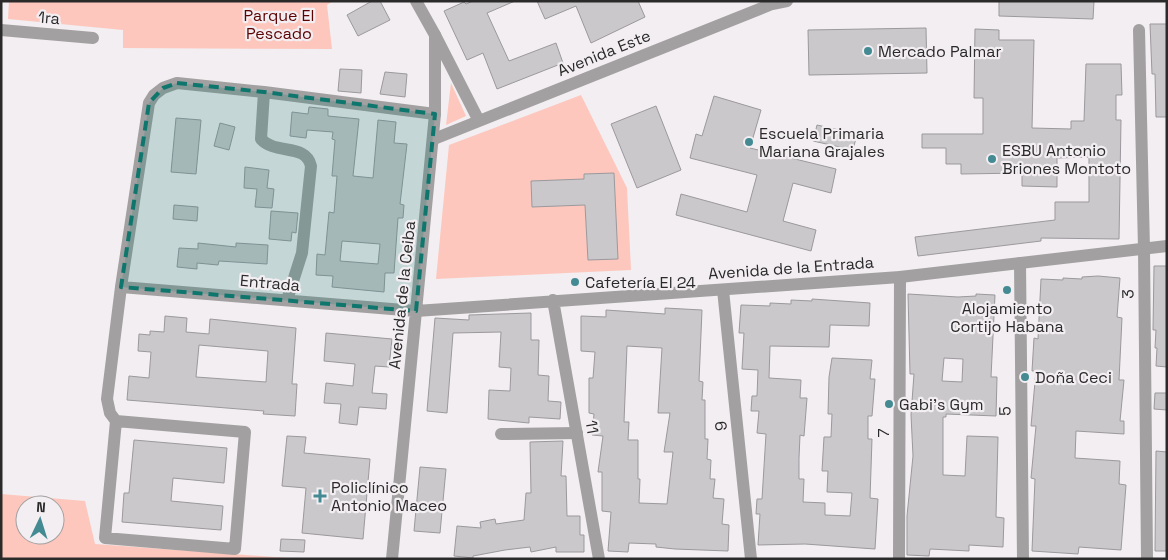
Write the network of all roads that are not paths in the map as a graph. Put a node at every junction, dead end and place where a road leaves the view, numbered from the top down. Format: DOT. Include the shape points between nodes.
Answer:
graph roads {
  1 [pos="416,1"];
  2 [pos="787,1"];
  3 [pos="771,3"];
  4 [pos="1,30"];
  5 [pos="1138,30"];
  6 [pos="434,35"];
  7 [pos="93,38"];
  8 [pos="264,92"];
  9 [pos="435,114"];
  10 [pos="479,120"];
  11 [pos="434,139"];
  12 [pos="1167,246"];
  13 [pos="1144,249"];
  14 [pos="1020,263"];
  15 [pos="900,277"];
  16 [pos="121,287"];
  17 [pos="723,290"];
  18 [pos="287,300"];
  19 [pos="553,300"];
  20 [pos="416,310"];
  21 [pos="116,421"];
  22 [pos="577,433"];
  23 [pos="501,434"];
  24 [pos="392,559"];
  25 [pos="599,559"];
  26 [pos="751,559"];
  27 [pos="899,559"];
  28 [pos="1024,559"];
  29 [pos="1147,559"];
  1 -- 6 [label="street, Avenida de la Ceiba"];
  2 -- 3 [label="street, Avenida Este"];
  3 -- 10 [label="street, Avenida Este"];
  4 -- 7 [label="street, 1ra"];
  5 -- 13 [label="street, 3"];
  6 -- 9 [label="street, Avenida de la Ceiba"];
  6 -- 10 [label="street, Avenida de la Ceiba"];
  8 -- 9 [label="street"];
  8 -- 16 [label="street" via="177,83 154,94 149,103"];
  8 -- 18 [label="street" via="261,139 274,147 303,153 311,166 302,253"];
  9 -- 11 [label="street, Avenida de la Ceiba"];
  10 -- 11 [label="street, Avenida Este"];
  11 -- 20 [label="street, Avenida de la Ceiba"];
  12 -- 13 [label="street, Avenida de la Entrada"];
  13 -- 14 [label="street, Avenida de la Entrada"];
  13 -- 29 [label="street, 3"];
  14 -- 15 [label="street, Avenida de la Entrada"];
  14 -- 28 [label="street, 5"];
  15 -- 17 [label="street, Avenida de la Entrada"];
  15 -- 27 [label="street, 7"];
  16 -- 18 [label="street, Entrada"];
  16 -- 21 [label="street" via="107,399 110,413"];
  17 -- 19 [label="street, Avenida de la Entrada"];
  17 -- 26 [label="street, 9"];
  18 -- 20 [label="street, Entrada"];
  19 -- 20 [label="street, Avenida de la Entrada"];
  19 -- 22 [label="street, 11"];
  20 -- 24 [label="street, Avenida de la Ceiba"];
  21 -- 21 [label="street" via="245,432 234,549 105,538"];
  22 -- 23 [label="street"];
  22 -- 25 [label="street, 11"];
}
